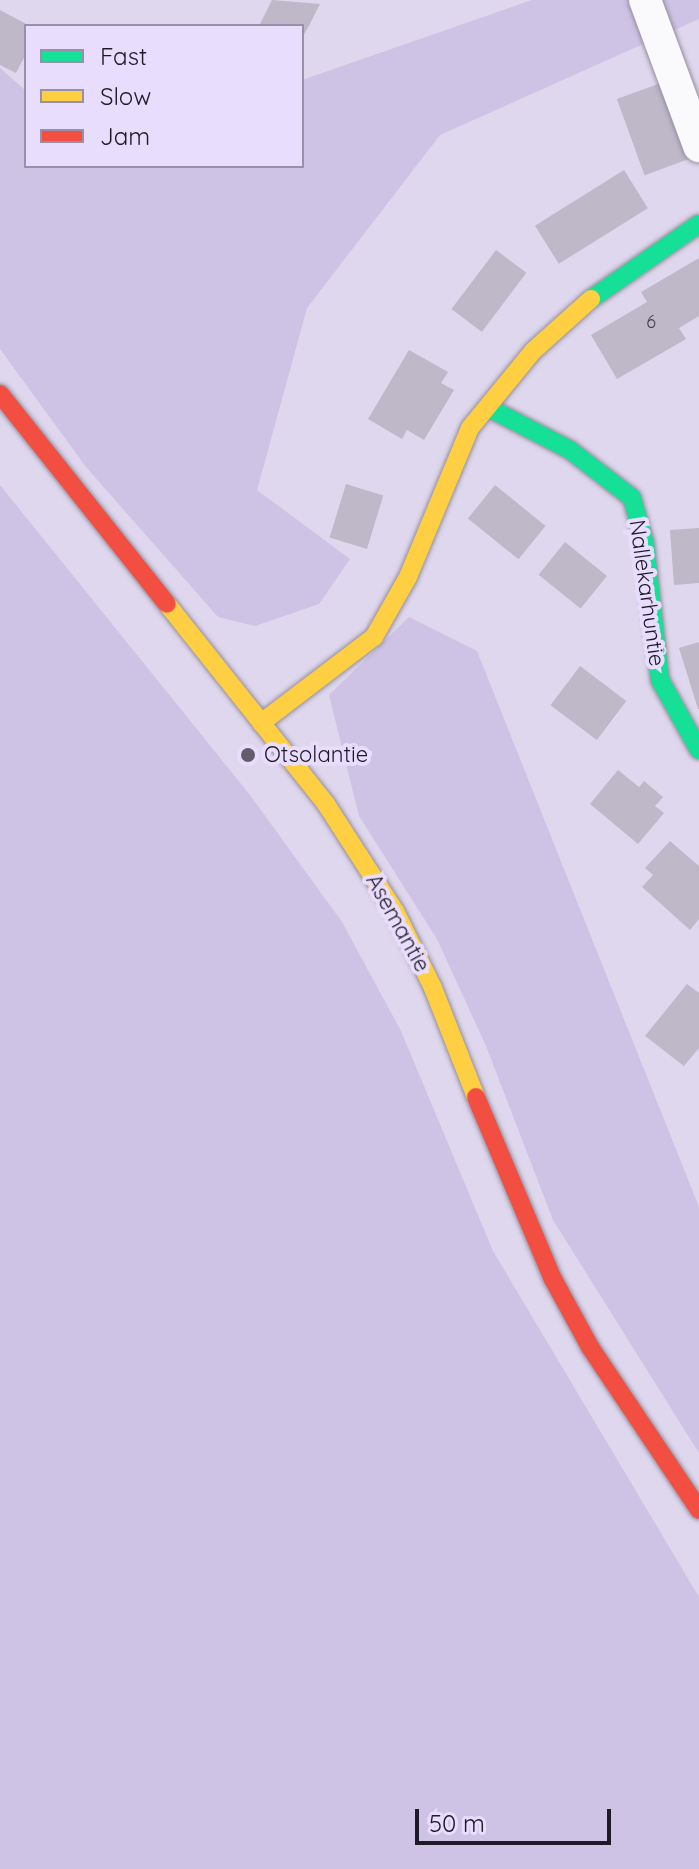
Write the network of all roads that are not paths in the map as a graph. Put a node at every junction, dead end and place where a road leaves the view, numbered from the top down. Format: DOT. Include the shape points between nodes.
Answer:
graph roads {
  1 [pos="645,0"];
  2 [pos="699,146"];
  3 [pos="699,224"];
  4 [pos="0,394"];
  5 [pos="491,409"];
  6 [pos="261,723"];
  7 [pos="699,750"];
  8 [pos="699,1510"];
  1 -- 2 [label="street"];
  3 -- 5 [label="main road" via="574,310 533,351"];
  4 -- 6 [label="main road, Asemantie"];
  5 -- 6 [label="main road" via="470,428 408,577 374,637"];
  5 -- 7 [label="main road, Nallekarhuntie" via="570,450 632,498 645,544 660,680"];
  6 -- 8 [label="main road, Asemantie" via="326,804 395,911 433,988 553,1279 597,1359"];
}
